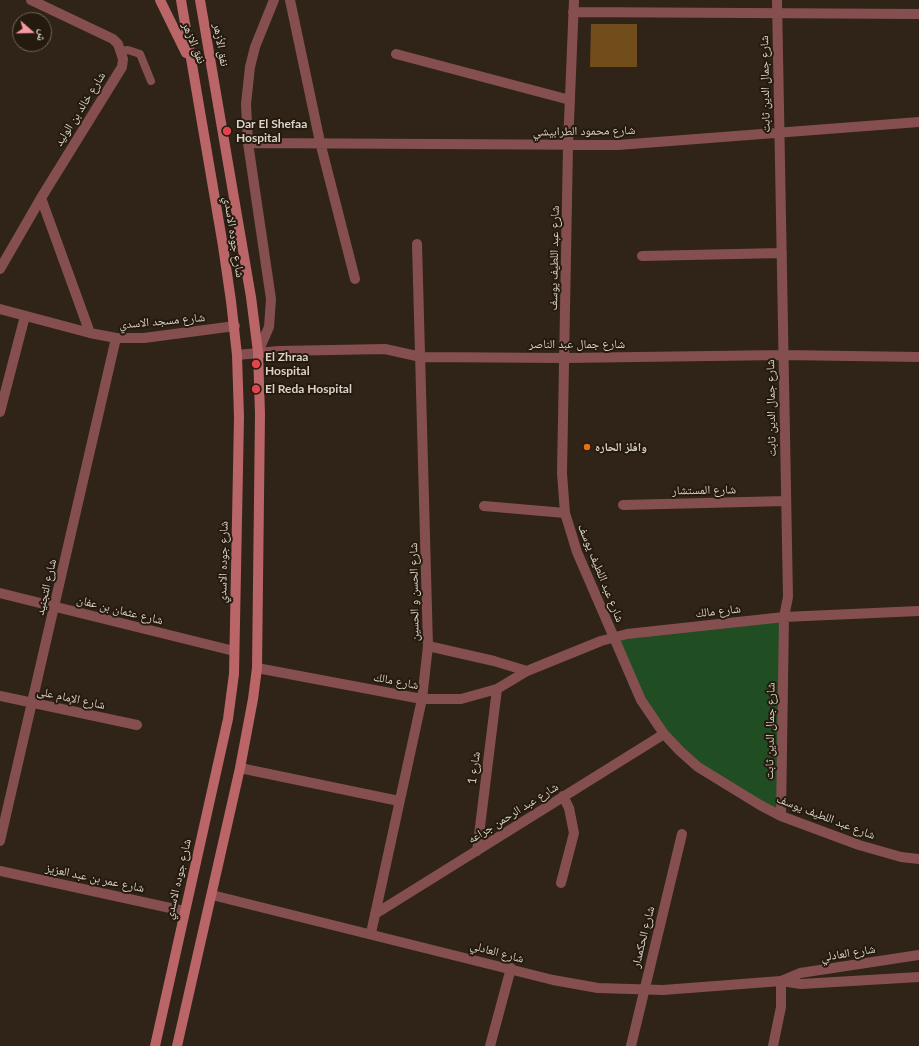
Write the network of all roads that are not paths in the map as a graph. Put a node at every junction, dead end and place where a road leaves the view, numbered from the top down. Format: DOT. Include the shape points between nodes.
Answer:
graph roads {
  1 [pos="31,0"];
  2 [pos="160,0"];
  3 [pos="181,0"];
  4 [pos="200,0"];
  5 [pos="274,0"];
  6 [pos="290,0"];
  7 [pos="574,0"];
  8 [pos="777,0"];
  9 [pos="573,12"];
  10 [pos="776,13"];
  11 [pos="919,14"];
  12 [pos="122,51"];
  13 [pos="396,54"];
  14 [pos="193,74"];
  15 [pos="151,81"];
  16 [pos="216,95"];
  17 [pos="570,100"];
  18 [pos="919,122"];
  19 [pos="779,131"];
  20 [pos="320,142"];
  21 [pos="248,143"];
  22 [pos="568,146"];
  23 [pos="41,198"];
  24 [pos="417,244"];
  25 [pos="782,253"];
  26 [pos="642,256"];
  27 [pos="0,269"];
  28 [pos="355,279"];
  29 [pos="0,309"];
  30 [pos="25,316"];
  31 [pos="235,326"];
  32 [pos="90,333"];
  33 [pos="116,338"];
  34 [pos="258,352"];
  35 [pos="237,355"];
  36 [pos="783,355"];
  37 [pos="919,356"];
  38 [pos="421,357"];
  39 [pos="565,358"];
  40 [pos="0,412"];
  41 [pos="786,501"];
  42 [pos="623,505"];
  43 [pos="484,506"];
  44 [pos="565,513"];
  45 [pos="0,593"];
  46 [pos="55,607"];
  47 [pos="919,611"];
  48 [pos="784,617"];
  49 [pos="613,637"];
  50 [pos="428,646"];
  51 [pos="234,651"];
  52 [pos="256,668"];
  53 [pos="527,671"];
  54 [pos="497,689"];
  55 [pos="0,696"];
  56 [pos="422,699"];
  57 [pos="32,703"];
  58 [pos="137,725"];
  59 [pos="664,734"];
  60 [pos="240,768"];
  61 [pos="564,796"];
  62 [pos="399,801"];
  63 [pos="781,816"];
  64 [pos="682,834"];
  65 [pos="0,841"];
  66 [pos="477,851"];
  67 [pos="919,859"];
  68 [pos="0,871"];
  69 [pos="561,883"];
  70 [pos="212,895"];
  71 [pos="184,911"];
  72 [pos="375,914"];
  73 [pos="371,933"];
  74 [pos="919,955"];
  75 [pos="511,968"];
  76 [pos="919,977"];
  77 [pos="781,981"];
  78 [pos="644,990"];
  79 [pos="155,1046"];
  80 [pos="177,1046"];
  81 [pos="490,1046"];
  82 [pos="630,1046"];
  83 [pos="773,1046"];
  1 -- 12 [label="street" via="113,39"];
  2 -- 14 [label="main road, نفق الازهر" via="177,32"];
  3 -- 14 [label="main road"];
  4 -- 16 [label="main road, نفق الأزهر"];
  5 -- 21 [label="street, شارع جوده الاسدي" via="260,33 250,67 246,104"];
  6 -- 20 [label="street"];
  7 -- 9 [label="street, شارع عبد اللطيف يوسف"];
  8 -- 10 [label="street, شارع جمال الدين ثابت"];
  9 -- 10 [label="street"];
  9 -- 17 [label="street, شارع عبد اللطيف يوسف"];
  10 -- 11 [label="street"];
  10 -- 19 [label="street, شارع جمال الدين ثابت"];
  12 -- 15 [label="lane" via="140,54"];
  12 -- 23 [label="street, شارع خالد بن الوليد" via="122,67"];
  13 -- 17 [label="street"];
  14 -- 31 [label="main road, شارع جوده الاسدي"];
  16 -- 34 [label="main road, شارع جوده الاسدي"];
  17 -- 22 [label="street, شارع عبد اللطيف يوسف"];
  18 -- 19 [label="street, شارع محمود الطرابيشي"];
  19 -- 22 [label="street, شارع محمود الطرابيشي" via="618,145"];
  19 -- 25 [label="street, شارع جمال الدين ثابت"];
  20 -- 21 [label="street, شارع محمود الطرابيشي"];
  20 -- 22 [label="street, شارع محمود الطرابيشي"];
  20 -- 28 [label="street"];
  21 -- 34 [label="street, شارع جوده الاسدي" via="272,313"];
  22 -- 39 [label="street, شارع عبد اللطيف يوسف"];
  23 -- 27 [label="street, شارع خالد بن الوليد"];
  23 -- 32 [label="street"];
  24 -- 38 [label="street, شارع الحسن و الحسين"];
  25 -- 26 [label="street"];
  25 -- 36 [label="street, شارع جمال الدين ثابت"];
  29 -- 30 [label="street, شارع مسجد الاسدي"];
  30 -- 32 [label="street, شارع مسجد الاسدي"];
  30 -- 40 [label="street"];
  31 -- 33 [label="street, شارع مسجد الاسدي" via="144,338"];
  31 -- 35 [label="main road, شارع جوده الاسدي"];
  32 -- 33 [label="street, شارع مسجد الاسدي"];
  33 -- 46 [label="street, شارع التجنيد"];
  34 -- 35 [label="street, شارع جمال عبد الناصر"];
  34 -- 38 [label="street, شارع جمال عبد الناصر" via="385,349"];
  34 -- 52 [label="main road, شارع جوده الاسدي" via="260,414"];
  35 -- 51 [label="main road, شارع جوده الاسدي" via="239,417"];
  36 -- 37 [label="street, شارع جمال عبد الناصر"];
  36 -- 39 [label="street, شارع جمال عبد الناصر"];
  36 -- 41 [label="street, شارع جمال الدين ثابت"];
  38 -- 39 [label="street, شارع جمال عبد الناصر"];
  38 -- 50 [label="street, شارع الحسن و الحسين"];
  39 -- 44 [label="street, شارع عبد اللطيف يوسف" via="562,473"];
  41 -- 42 [label="street, شارع المستشار"];
  41 -- 48 [label="street, شارع جمال الدين ثابت" via="788,597"];
  43 -- 44 [label="street"];
  44 -- 49 [label="street, شارع عبد اللطيف يوسف" via="577,552"];
  45 -- 46 [label="street, شارع عثمان بن عفان"];
  46 -- 51 [label="street, شارع عثمان بن عفان"];
  46 -- 57 [label="street, شارع التجنيد"];
  47 -- 48 [label="street, شارع مالك"];
  48 -- 49 [label="street, شارع مالك"];
  48 -- 63 [label="street, شارع جمال الدين ثابت"];
  49 -- 53 [label="street, شارع مالك"];
  49 -- 59 [label="street, شارع عبد اللطيف يوسف" via="641,700"];
  50 -- 53 [label="street" via="488,659"];
  50 -- 56 [label="street, شارع الحسن و الحسين"];
  51 -- 71 [label="main road, شارع جوده الاسدي" via="234,674 228,719"];
  52 -- 56 [label="street, شارع مالك"];
  52 -- 60 [label="main road, شارع جوده الاسدي"];
  53 -- 54 [label="street, شارع مالك"];
  54 -- 56 [label="street, شارع مالك" via="460,699"];
  54 -- 66 [label="street, شارع 1"];
  55 -- 57 [label="street, شارع الإمام على"];
  56 -- 62 [label="street, شارع الحسن و الحسين"];
  57 -- 58 [label="street, شارع الإمام على"];
  57 -- 65 [label="street, شارع التجنيد"];
  59 -- 61 [label="street, شارع عبد الرحمن جراعه"];
  59 -- 63 [label="street, شارع عبد اللطيف يوسف" via="698,767"];
  60 -- 62 [label="street"];
  60 -- 70 [label="main road, شارع جوده الاسدي"];
  61 -- 66 [label="street, شارع عبد الرحمن جراعه"];
  61 -- 69 [label="street" via="574,834"];
  62 -- 72 [label="street, شارع الحسن و الحسين"];
  63 -- 67 [label="street, شارع عبد اللطيف يوسف" via="858,845 901,857"];
  64 -- 78 [label="street, شارع الحكمدار"];
  66 -- 72 [label="street, شارع عبد الرحمن جراعه"];
  68 -- 71 [label="street, شارع عمر بن عبد العزيز"];
  70 -- 73 [label="street, شارع العادلي"];
  70 -- 80 [label="main road, شارع جوده الاسدي"];
  71 -- 79 [label="main road, شارع جوده الاسدي"];
  72 -- 73 [label="street, شارع الحسن و الحسين"];
  73 -- 75 [label="street, شارع العادلي"];
  74 -- 77 [label="street, شارع العادلي" via="800,973"];
  75 -- 78 [label="street, شارع العادلي" via="576,984"];
  75 -- 81 [label="street"];
  76 -- 77 [label="street, شارع العادلي" via="801,984"];
  77 -- 78 [label="street, شارع العادلي"];
  77 -- 83 [label="street" via="780,1014"];
  78 -- 82 [label="street, شارع الحكمدار"];
}
